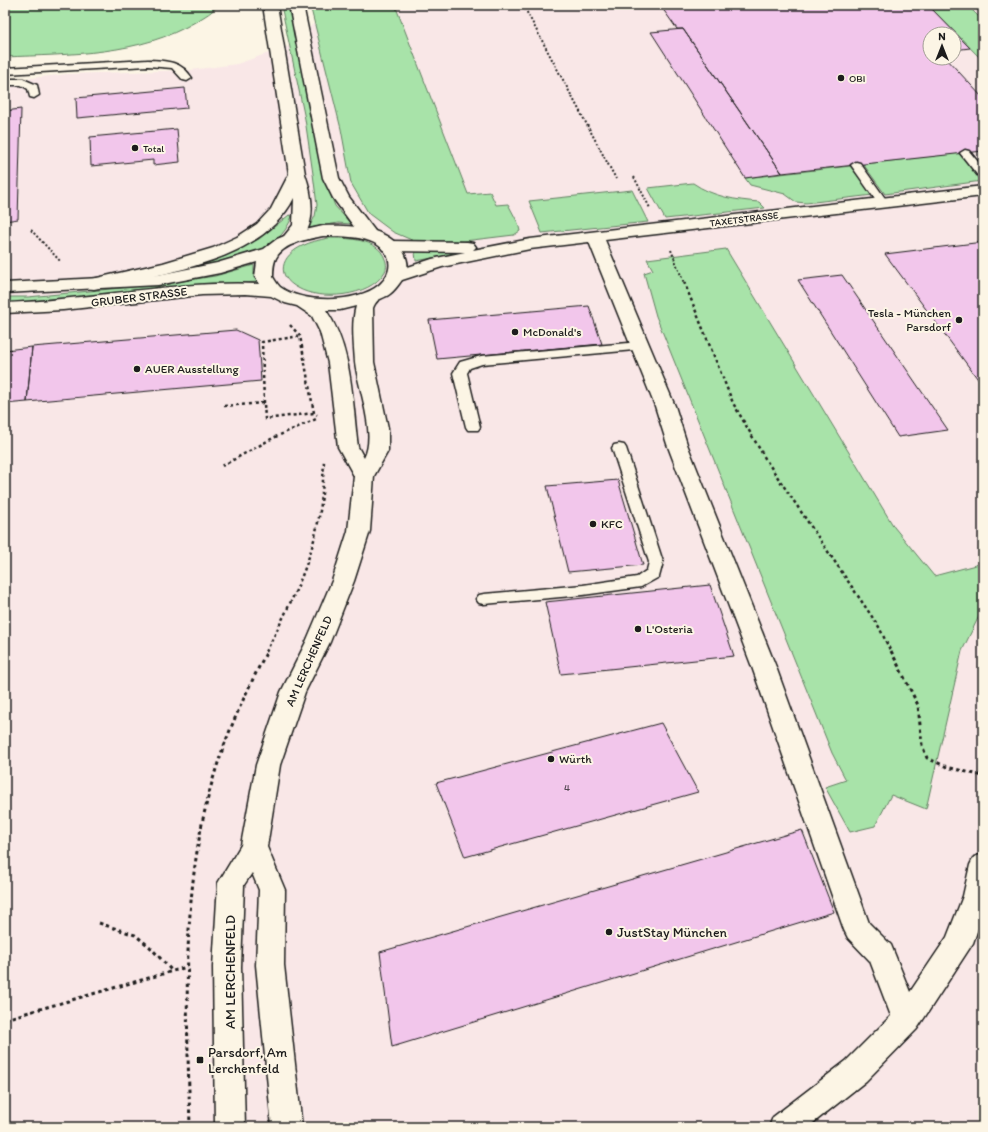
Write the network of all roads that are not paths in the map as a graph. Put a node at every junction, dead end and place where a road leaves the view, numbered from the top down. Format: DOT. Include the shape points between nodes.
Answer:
graph roads {
  1 [pos="270,5"];
  2 [pos="296,5"];
  3 [pos="5,70"];
  4 [pos="187,78"];
  5 [pos="5,82"];
  6 [pos="34,95"];
  7 [pos="965,153"];
  8 [pos="856,165"];
  9 [pos="297,174"];
  10 [pos="983,175"];
  11 [pos="983,191"];
  12 [pos="882,203"];
  13 [pos="369,235"];
  14 [pos="595,236"];
  15 [pos="290,240"];
  16 [pos="389,246"];
  17 [pos="506,247"];
  18 [pos="270,254"];
  19 [pos="396,276"];
  20 [pos="94,284"];
  21 [pos="5,288"];
  22 [pos="274,290"];
  23 [pos="369,297"];
  24 [pos="305,304"];
  25 [pos="5,308"];
  26 [pos="640,346"];
  27 [pos="473,427"];
  28 [pos="620,448"];
  29 [pos="364,476"];
  30 [pos="484,599"];
  31 [pos="254,847"];
  32 [pos="983,865"];
  33 [pos="907,1020"];
  34 [pos="230,1127"];
  35 [pos="287,1127"];
  36 [pos="784,1127"];
  1 -- 9 [label="main road"];
  2 -- 13 [label="main road" via="331,178 341,198"];
  3 -- 4 [label="lane" via="148,63 170,64 182,69"];
  5 -- 6 [label="lane" via="24,82 33,87"];
  7 -- 10 [label="lane"];
  8 -- 12 [label="lane"];
  9 -- 15 [label="main road" via="302,186 303,206 300,229"];
  9 -- 20 [label="main road" via="278,212 264,227 242,240 208,256"];
  11 -- 12 [label="main road, TAXETSTRASSE"];
  12 -- 14 [label="main road, TAXETSTRASSE"];
  13 -- 15 [label="main road" via="347,231 323,231"];
  13 -- 16 [label="main road"];
  14 -- 17 [label="main road, TAXETSTRASSE"];
  14 -- 26 [label="main road"];
  15 -- 18 [label="main road"];
  16 -- 17 [label="main road, TAXETSTRASSE"];
  16 -- 19 [label="main road" via="399,264"];
  17 -- 19 [label="main road, TAXETSTRASSE" via="419,267"];
  18 -- 20 [label="main road, GRUBER STRASSE" via="220,268 158,280"];
  18 -- 22 [label="main road" via="263,272 268,285"];
  19 -- 23 [label="main road" via="386,288"];
  20 -- 21 [label="main road, GRUBER STRASSE"];
  22 -- 24 [label="main road" via="282,296"];
  22 -- 25 [label="main road, GRUBER STRASSE" via="194,290 83,303"];
  23 -- 24 [label="main road" via="345,304"];
  23 -- 29 [label="main road, AM LERCHENFELD" via="364,308 365,362 378,428 378,451"];
  24 -- 29 [label="main road" via="319,313 329,332 338,363 348,447"];
  26 -- 27 [label="lane" via="481,360 465,365 460,373"];
  26 -- 33 [label="main road" via="764,667 858,930 881,954"];
  28 -- 30 [label="lane" via="656,562 654,572 641,582"];
  29 -- 31 [label="main road, AM LERCHENFELD" via="359,531 326,622 293,692 268,765"];
  31 -- 34 [label="main road, AM LERCHENFELD" via="231,883 227,968"];
  31 -- 35 [label="main road" via="272,890 270,965"];
  32 -- 33 [label="main road" via="976,896 959,943"];
  33 -- 36 [label="main road" via="856,1071"];
}
